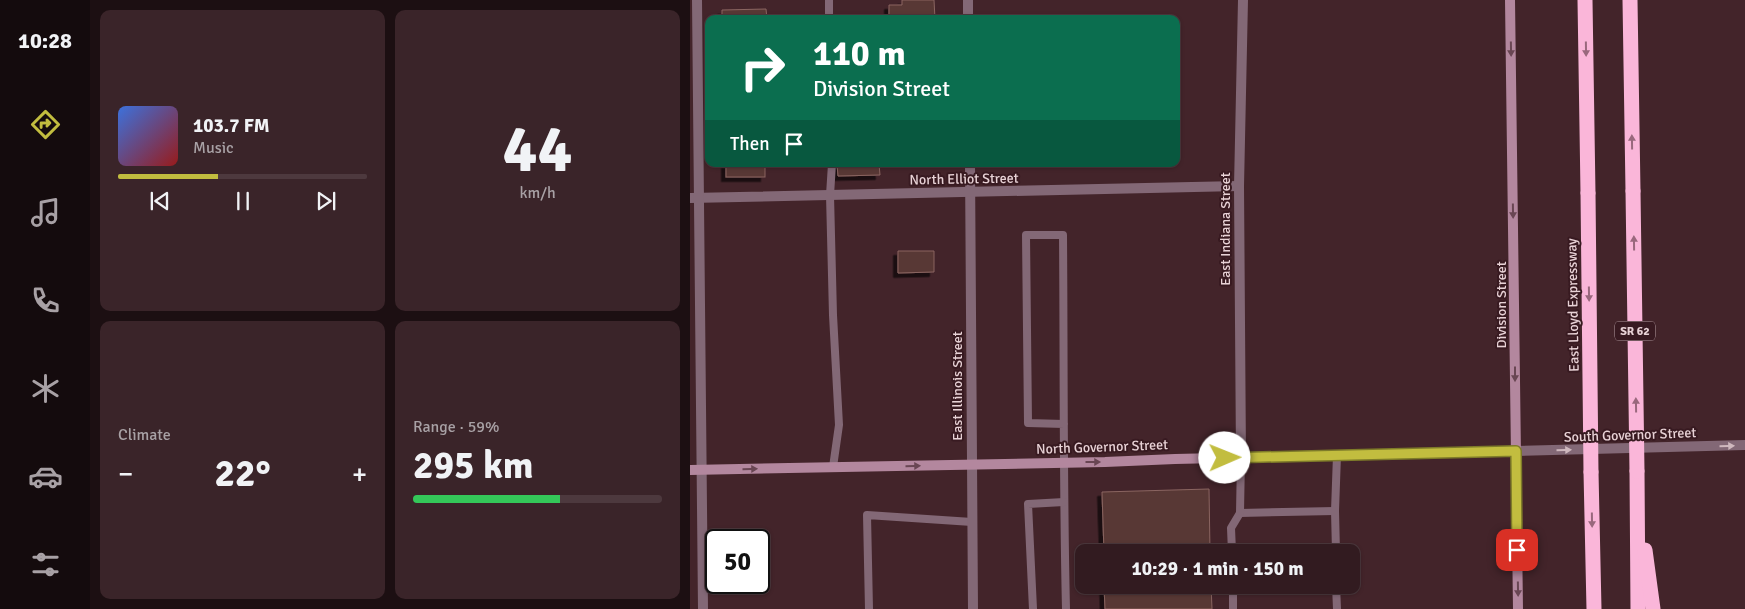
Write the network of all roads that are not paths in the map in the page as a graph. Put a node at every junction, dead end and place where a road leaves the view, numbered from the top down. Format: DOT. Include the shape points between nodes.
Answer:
graph roads {
  1 [pos="697,0"];
  2 [pos="829,0"];
  3 [pos="968,0"];
  4 [pos="1243,0"];
  5 [pos="1510,0"];
  6 [pos="1585,0"];
  7 [pos="1630,0"];
  8 [pos="829,15"];
  9 [pos="968,15"];
  10 [pos="832,167"];
  11 [pos="970,167"];
  12 [pos="1239,186"];
  13 [pos="970,192"];
  14 [pos="830,195"];
  15 [pos="695,198"];
  16 [pos="1064,424"];
  17 [pos="1745,445"];
  18 [pos="1516,451"];
  19 [pos="1337,455"];
  20 [pos="1242,458"];
  21 [pos="1064,462"];
  22 [pos="971,465"];
  23 [pos="833,467"];
  24 [pos="690,470"];
  25 [pos="702,470"];
  26 [pos="1064,502"];
  27 [pos="1636,504"];
  28 [pos="1334,511"];
  29 [pos="1240,513"];
  30 [pos="972,522"];
  31 [pos="1232,544"];
  32 [pos="1336,544"];
  33 [pos="1233,594"];
  34 [pos="1336,594"];
  35 [pos="703,609"];
  36 [pos="869,609"];
  37 [pos="973,609"];
  38 [pos="1033,609"];
  39 [pos="1066,609"];
  40 [pos="1233,609"];
  41 [pos="1337,609"];
  42 [pos="1518,609"];
  43 [pos="1594,609"];
  44 [pos="1638,609"];
  45 [pos="1653,609"];
  1 -- 15 [label="street"];
  2 -- 8 [label="lane"];
  3 -- 9 [label="street"];
  4 -- 12 [label="street, East Indiana Street"];
  5 -- 18 [label="main road, Division Street, one-way"];
  6 -- 43 [label="highway, East Lloyd Expressway, one-way, bridge"];
  27 -- 7 [label="highway, SR 62, one-way, bridge"];
  10 -- 14 [label="lane"];
  11 -- 13 [label="street, East Illinois Street"];
  12 -- 13 [label="street, North Elliot Street"];
  12 -- 20 [label="street, East Indiana Street"];
  13 -- 14 [label="street, North Elliot Street"];
  13 -- 22 [label="street, East Illinois Street"];
  14 -- 15 [label="street, North Elliot Street"];
  14 -- 23 [label="lane" via="838,425"];
  15 -- 25 [label="street"];
  16 -- 16 [label="lane" via="1063,235 1026,235 1028,423"];
  16 -- 21 [label="lane"];
  18 -- 17 [label="street, South Governor Street, one-way"];
  18 -- 19 [label="main road, North Governor Street"];
  18 -- 42 [label="main road, Division Street, one-way"];
  19 -- 20 [label="main road, North Governor Street"];
  19 -- 28 [label="lane"];
  21 -- 20 [label="main road, North Governor Street, one-way"];
  20 -- 29 [label="lane"];
  21 -- 22 [label="main road, North Governor Street"];
  21 -- 26 [label="lane"];
  23 -- 22 [label="main road, North Governor Street, one-way"];
  22 -- 30 [label="street, East Illinois Street"];
  25 -- 23 [label="main road, North Governor Street, one-way"];
  24 -- 25 [label="main road, North Governor Street"];
  25 -- 35 [label="street"];
  26 -- 38 [label="lane" via="1028,504"];
  26 -- 39 [label="lane"];
  27 -- 44 [label="highway, SR 62"];
  27 -- 45 [label="highway"];
  28 -- 29 [label="lane"];
  28 -- 32 [label="lane"];
  29 -- 31 [label="lane" via="1231,528"];
  30 -- 36 [label="lane" via="866,515"];
  30 -- 37 [label="street, East Illinois Street"];
  33 -- 40 [label="lane"];
  34 -- 41 [label="lane"];
}
